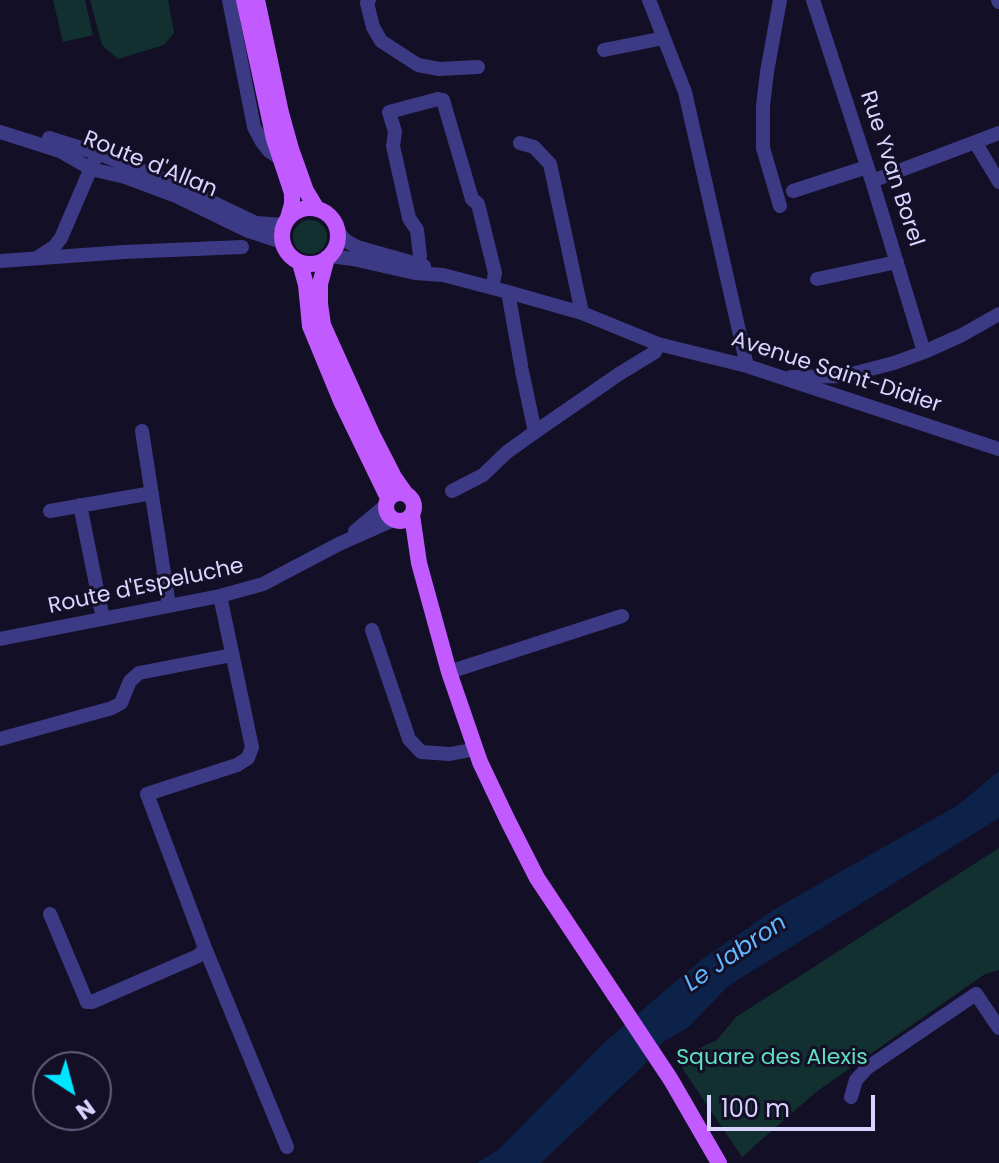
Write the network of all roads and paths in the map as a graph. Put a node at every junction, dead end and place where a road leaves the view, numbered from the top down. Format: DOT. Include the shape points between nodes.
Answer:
graph roads {
  1 [pos="229,0"];
  2 [pos="244,0"];
  3 [pos="257,0"];
  4 [pos="369,0"];
  5 [pos="649,0"];
  6 [pos="780,0"];
  7 [pos="813,0"];
  8 [pos="664,38"];
  9 [pos="604,50"];
  10 [pos="478,67"];
  11 [pos="0,122"];
  12 [pos="0,132"];
  13 [pos="999,133"];
  14 [pos="975,142"];
  15 [pos="520,143"];
  16 [pos="97,153"];
  17 [pos="281,159"];
  18 [pos="91,169"];
  19 [pos="870,174"];
  20 [pos="999,182"];
  21 [pos="793,191"];
  22 [pos="780,206"];
  23 [pos="317,209"];
  24 [pos="284,229"];
  25 [pos="337,231"];
  26 [pos="61,238"];
  27 [pos="242,247"];
  28 [pos="74,256"];
  29 [pos="328,257"];
  30 [pos="37,258"];
  31 [pos="0,261"];
  32 [pos="897,262"];
  33 [pos="300,263"];
  34 [pos="416,268"];
  35 [pos="817,279"];
  36 [pos="492,288"];
  37 [pos="508,292"];
  38 [pos="582,313"];
  39 [pos="999,314"];
  40 [pos="658,344"];
  41 [pos="924,352"];
  42 [pos="747,366"];
  43 [pos="844,376"];
  44 [pos="782,378"];
  45 [pos="820,390"];
  46 [pos="142,431"];
  47 [pos="535,432"];
  48 [pos="999,449"];
  49 [pos="452,491"];
  50 [pos="152,493"];
  51 [pos="80,505"];
  52 [pos="50,511"];
  53 [pos="395,512"];
  54 [pos="220,596"];
  55 [pos="169,605"];
  56 [pos="622,616"];
  57 [pos="103,619"];
  58 [pos="372,630"];
  59 [pos="0,639"];
  60 [pos="232,655"];
  61 [pos="449,672"];
  62 [pos="0,739"];
  63 [pos="476,749"];
  64 [pos="50,914"];
  65 [pos="205,948"];
  66 [pos="999,1028"];
  67 [pos="851,1097"];
  68 [pos="287,1147"];
  69 [pos="719,1163"];
  1 -- 17 [label="street" via="254,127 269,151"];
  2 -- 17 [label="main road"];
  3 -- 23 [label="main road" via="287,134"];
  4 -- 10 [label="street" via="381,41 418,65"];
  5 -- 8 [label="street"];
  6 -- 22 [label="street" via="763,106 763,148"];
  7 -- 19 [label="street, Rue Yvan Borel"];
  8 -- 9 [label="street"];
  8 -- 42 [label="street" via="685,92"];
  11 -- 16 [label="street, Route d'Allan"];
  12 -- 18 [label="street, Route d'Allan" via="60,151"];
  13 -- 14 [label="street"];
  14 -- 19 [label="street"];
  14 -- 20 [label="street"];
  15 -- 38 [label="street" via="534,147 550,164"];
  16 -- 18 [label="street"];
  16 -- 24 [label="street, Route d'Allan" via="256,223"];
  17 -- 24 [label="main road" via="292,193"];
  18 -- 24 [label="street, Route d'Allan" via="176,196 246,230"];
  18 -- 26 [label="street"];
  19 -- 21 [label="street"];
  19 -- 32 [label="street, Rue Yvan Borel"];
  23 -- 24 [label="main road" via="301,209"];
  23 -- 25 [label="main road" via="330,217"];
  24 -- 33 [label="main road" via="288,255"];
  25 -- 29 [label="main road"];
  25 -- 34 [label="street" via="357,247"];
  26 -- 28 [label="street"];
  26 -- 30 [label="street"];
  27 -- 28 [label="street"];
  28 -- 30 [label="street"];
  29 -- 33 [label="main road"];
  29 -- 34 [label="street"];
  29 -- 53 [label="main road" via="320,284 323,325 394,477 414,502"];
  30 -- 31 [label="street"];
  32 -- 35 [label="street"];
  32 -- 41 [label="street, Rue Yvan Borel"];
  33 -- 53 [label="main road" via="310,326"];
  34 -- 36 [label="street"];
  34 -- 36 [label="street" via="417,230 409,218 389,112 438,99 443,100 472,199 478,204 495,273"];
  36 -- 37 [label="street"];
  37 -- 38 [label="street"];
  37 -- 47 [label="street"];
  38 -- 40 [label="street"];
  39 -- 41 [label="street"];
  40 -- 42 [label="street, Avenue Saint-Didier"];
  40 -- 47 [label="street" via="655,352"];
  41 -- 43 [label="street"];
  42 -- 44 [label="street, Avenue Saint-Didier"];
  43 -- 44 [label="street"];
  43 -- 45 [label="street"];
  44 -- 45 [label="street, Avenue Saint-Didier"];
  45 -- 48 [label="street, Avenue Saint-Didier"];
  46 -- 50 [label="street"];
  47 -- 49 [label="street" via="483,475"];
  50 -- 51 [label="street"];
  50 -- 55 [label="street"];
  51 -- 52 [label="street"];
  51 -- 57 [label="street"];
  53 -- 54 [label="street, Route d'Espeluche" via="263,584"];
  53 -- 61 [label="main road" via="419,563"];
  54 -- 55 [label="street, Route d'Espeluche"];
  54 -- 60 [label="street"];
  55 -- 57 [label="street, Route d'Espeluche"];
  56 -- 61 [label="street"];
  57 -- 59 [label="street, Route d'Espeluche"];
  58 -- 63 [label="street" via="409,739 421,752"];
  60 -- 62 [label="street" via="139,673 121,703 112,708"];
  60 -- 65 [label="street" via="252,747 248,758 147,794"];
  61 -- 63 [label="main road"];
  63 -- 69 [label="main road" via="537,878 673,1083"];
  64 -- 65 [label="street" via="87,1002 198,956"];
  65 -- 68 [label="street"];
  66 -- 67 [label="street" via="976,994 867,1068"];
}
